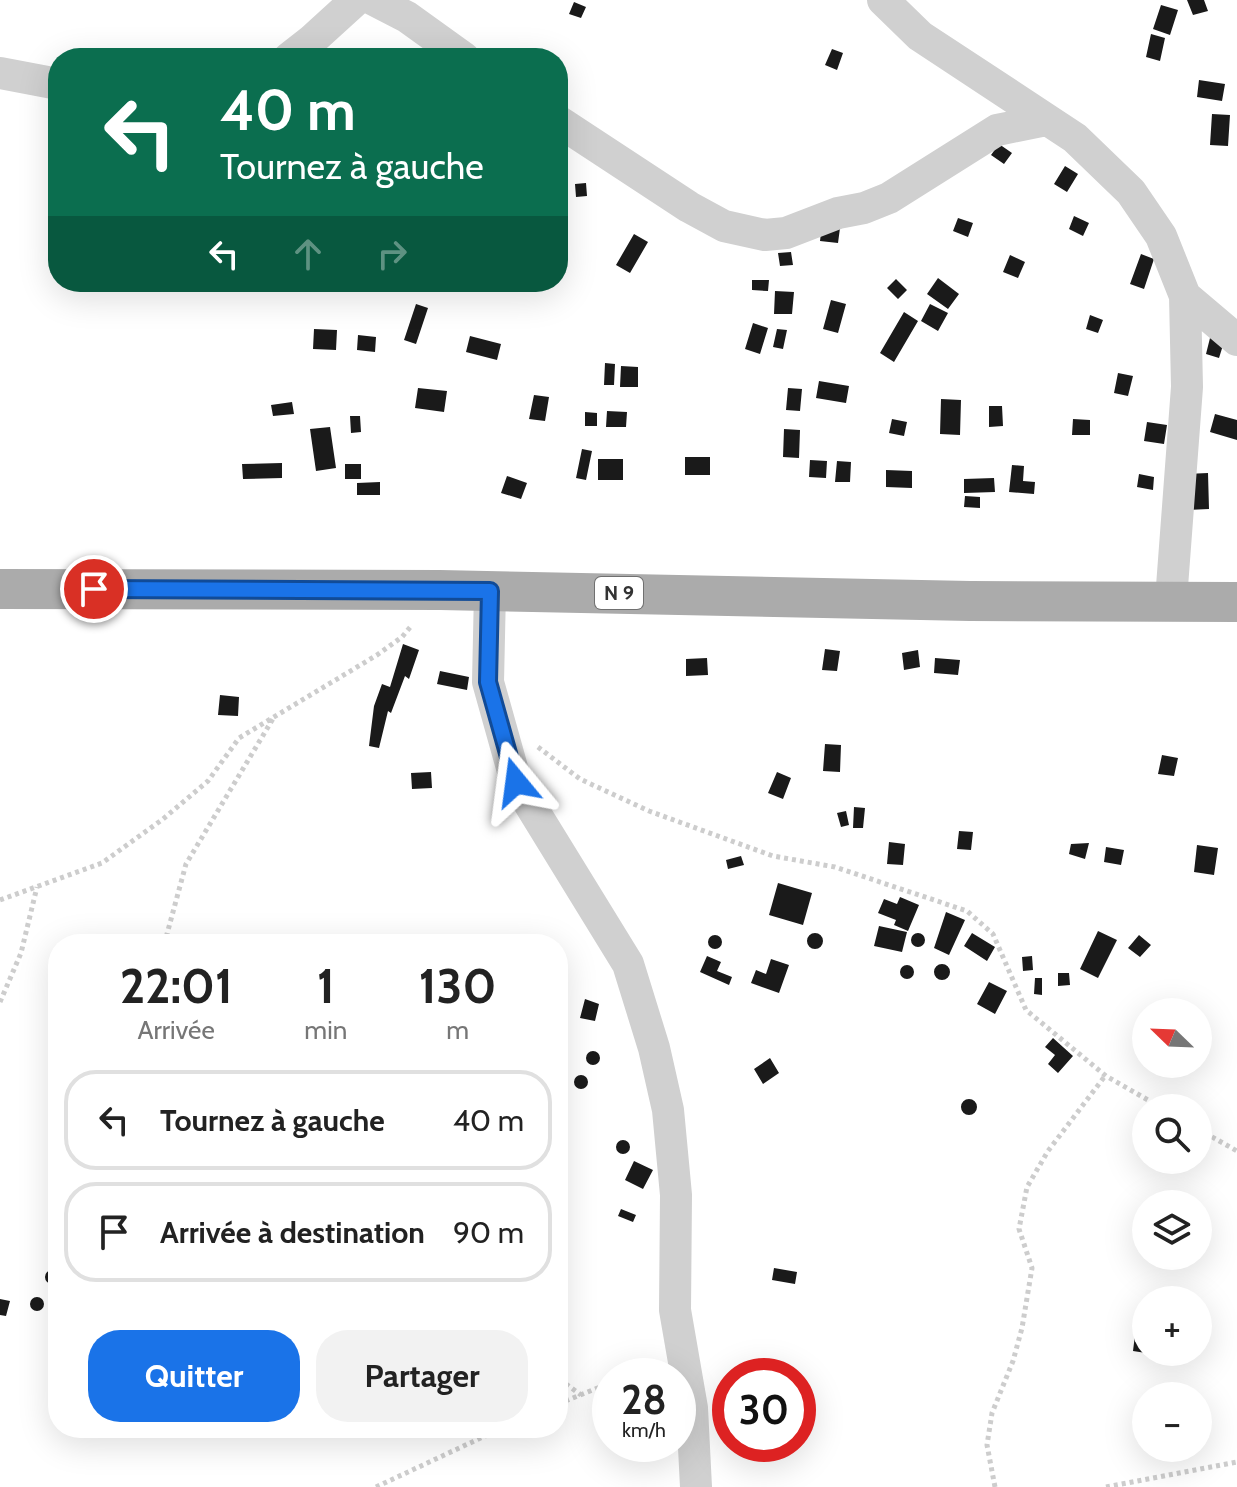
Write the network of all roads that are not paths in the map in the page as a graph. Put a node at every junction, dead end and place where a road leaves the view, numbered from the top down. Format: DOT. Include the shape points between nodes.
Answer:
graph roads {
  1 [pos="356,0"];
  2 [pos="374,0"];
  3 [pos="883,0"];
  4 [pos="302,48"];
  5 [pos="450,48"];
  6 [pos="0,73"];
  7 [pos="48,82"];
  8 [pos="1046,120"];
  9 [pos="568,128"];
  10 [pos="1185,296"];
  11 [pos="1237,340"];
  12 [pos="0,589"];
  13 [pos="490,591"];
  14 [pos="1171,600"];
  15 [pos="1237,602"];
  16 [pos="696,1487"];
  1 -- 4 [label="street"];
  2 -- 5 [label="street"];
  3 -- 8 [label="street" via="920,36"];
  6 -- 7 [label="street"];
  8 -- 9 [label="street" via="997,130 889,198 786,233 765,235 724,226 689,207"];
  8 -- 10 [label="street" via="1075,138 1131,192 1161,236"];
  10 -- 11 [label="street"];
  10 -- 14 [label="street" via="1187,387"];
  12 -- 13 [label="main road, N 9"];
  13 -- 14 [label="main road, N 9"];
  13 -- 16 [label="street" via="488,682 516,782 628,964 654,1048 668,1110 676,1195 675,1310 692,1408"];
  14 -- 15 [label="main road, N 9"];
}
